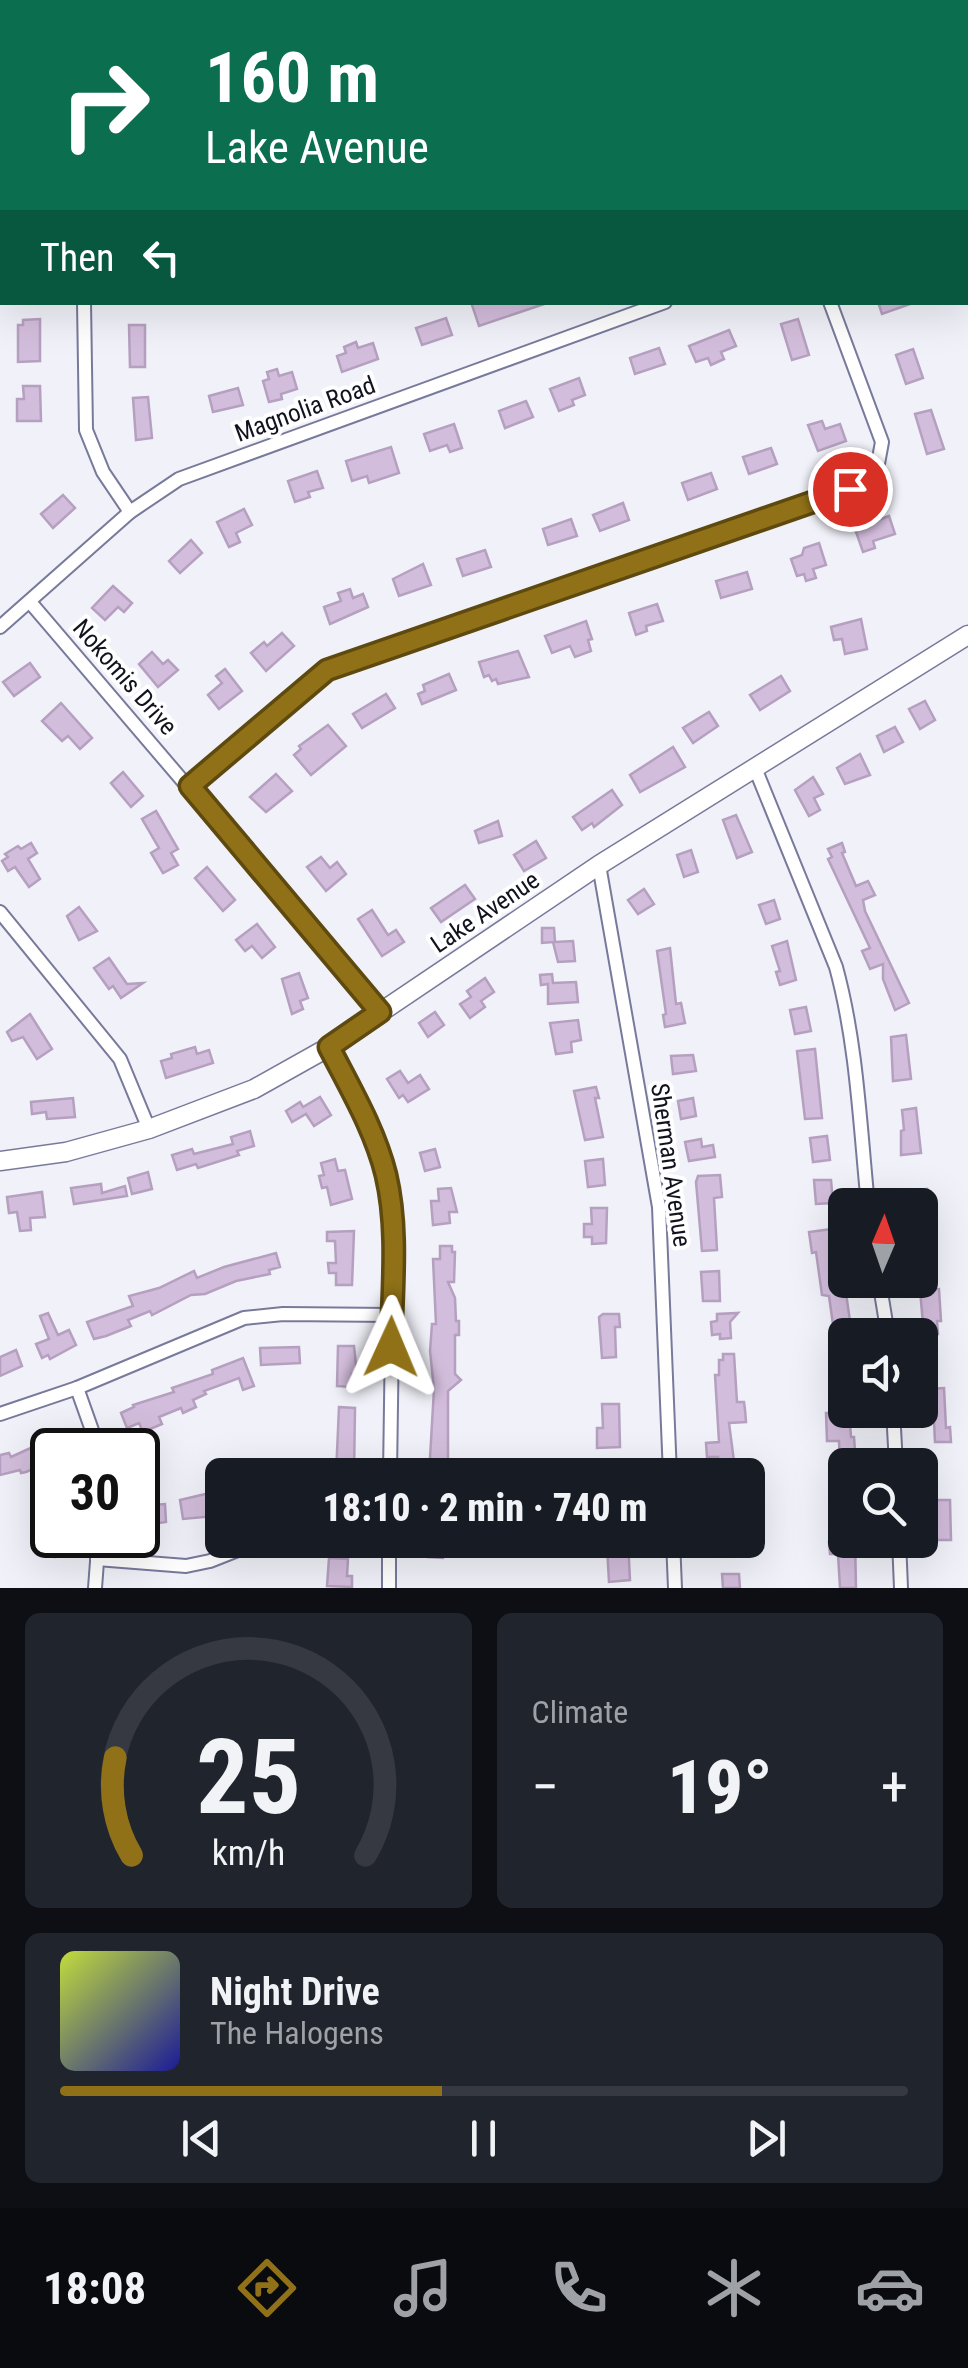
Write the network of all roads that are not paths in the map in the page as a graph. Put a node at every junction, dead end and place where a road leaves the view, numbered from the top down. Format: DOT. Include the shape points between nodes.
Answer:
graph roads {
  1 [pos="84,305"];
  2 [pos="831,305"];
  3 [pos="641,306"];
  4 [pos="130,512"];
  5 [pos="30,602"];
  6 [pos="0,627"];
  7 [pos="968,635"];
  8 [pos="755,768"];
  9 [pos="190,786"];
  10 [pos="599,865"];
  11 [pos="0,912"];
  12 [pos="380,1012"];
  13 [pos="329,1047"];
  14 [pos="149,1129"];
  15 [pos="0,1161"];
  16 [pos="866,1188"];
  17 [pos="392,1314"];
  18 [pos="77,1388"];
  19 [pos="0,1414"];
  20 [pos="91,1428"];
  21 [pos="390,1458"];
  22 [pos="669,1458"];
  23 [pos="218,1558"];
  24 [pos="389,1558"];
  25 [pos="674,1558"];
  26 [pos="900,1558"];
  27 [pos="97,1559"];
  28 [pos="95,1588"];
  29 [pos="389,1588"];
  30 [pos="675,1588"];
  31 [pos="901,1588"];
  1 -- 4 [label="street" via="86,430"];
  2 -- 9 [label="street" via="882,442 877,469 850,489 327,670"];
  3 -- 4 [label="street, Magnolia Road" via="179,479"];
  4 -- 5 [label="street, Magnolia Road"];
  5 -- 6 [label="street, Magnolia Road"];
  5 -- 9 [label="street, Nokomis Drive"];
  7 -- 8 [label="street, Lake Avenue"];
  8 -- 10 [label="street, Lake Avenue"];
  8 -- 16 [label="street" via="843,991"];
  9 -- 12 [label="street, Nokomis Drive"];
  10 -- 12 [label="street, Lake Avenue"];
  10 -- 22 [label="street, Sherman Avenue" via="659,1207"];
  11 -- 14 [label="street" via="120,1059"];
  12 -- 13 [label="street, Lake Avenue"];
  13 -- 14 [label="street, Lake Avenue" via="254,1088"];
  13 -- 17 [label="street" via="375,1139 386,1177"];
  14 -- 15 [label="street, Lake Avenue" via="66,1152"];
  17 -- 18 [label="street" via="244,1318"];
  17 -- 21 [label="street"];
  18 -- 19 [label="street"];
  18 -- 20 [label="street"];
  23 -- 27 [label="street" via="186,1566"];
  24 -- 29 [label="street"];
  25 -- 30 [label="street"];
  26 -- 31 [label="street"];
  27 -- 28 [label="street"];
}
